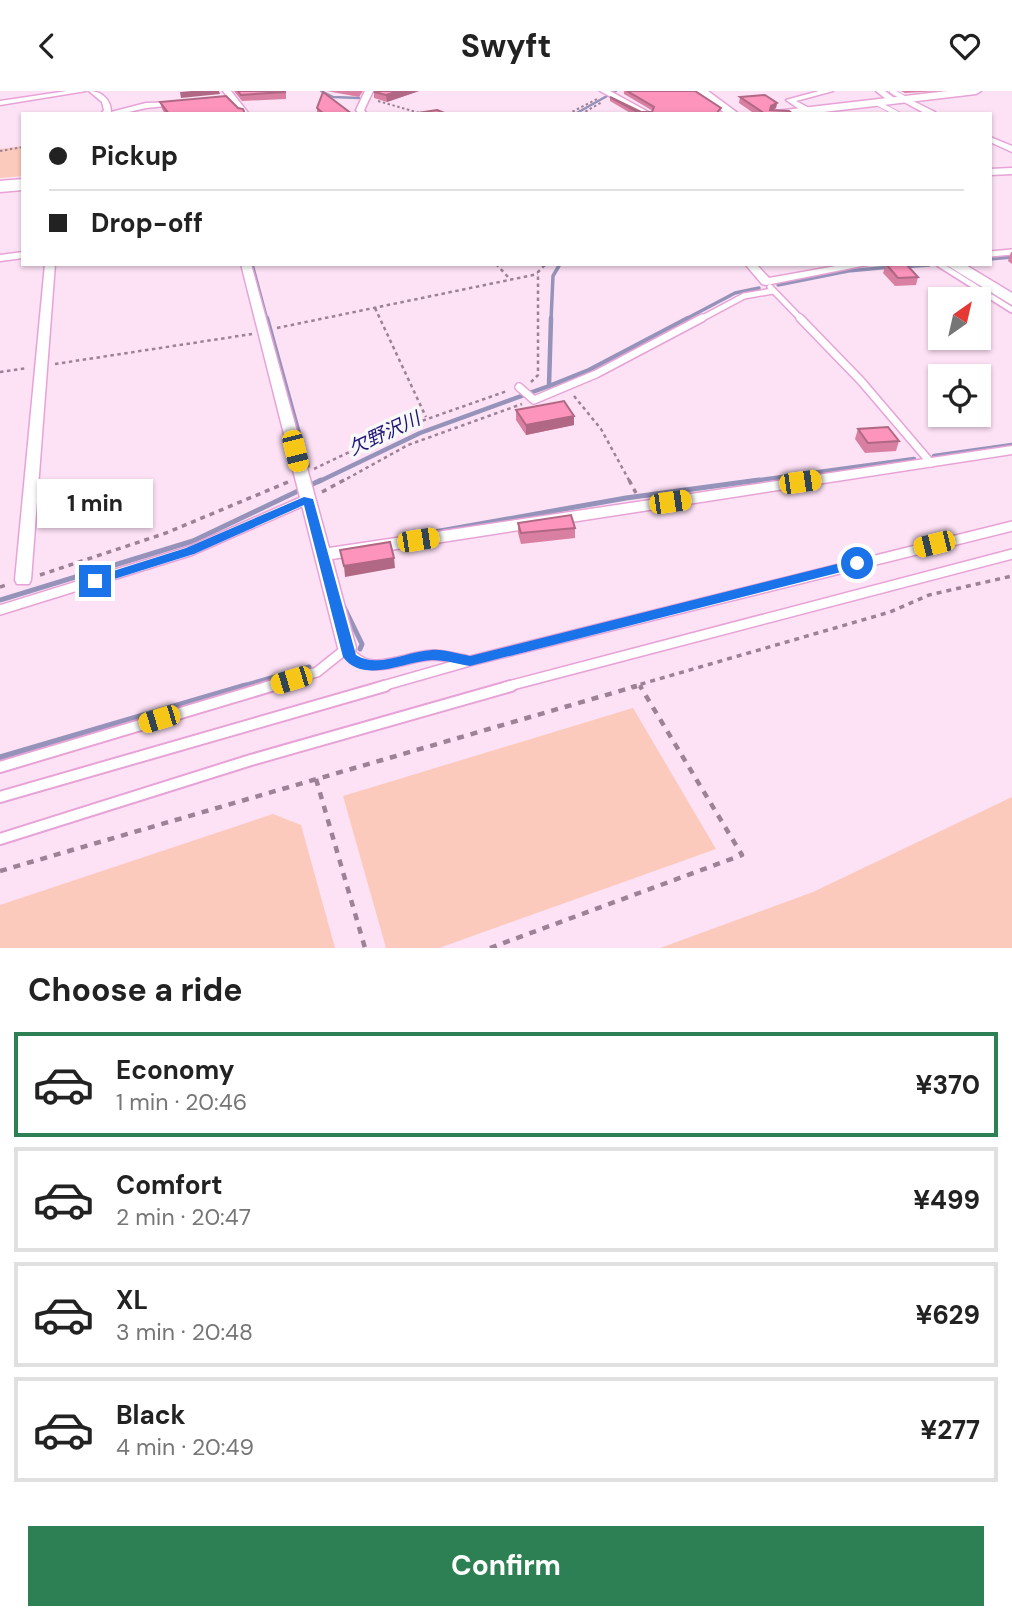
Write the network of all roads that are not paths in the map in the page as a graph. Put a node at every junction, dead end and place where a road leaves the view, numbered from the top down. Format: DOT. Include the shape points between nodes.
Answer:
graph roads {
  1 [pos="82,91"];
  2 [pos="93,91"];
  3 [pos="702,91"];
  4 [pos="829,91"];
  5 [pos="976,91"];
  6 [pos="609,93"];
  7 [pos="230,94"];
  8 [pos="369,94"];
  9 [pos="893,96"];
  10 [pos="878,97"];
  11 [pos="215,100"];
  12 [pos="907,100"];
  13 [pos="0,103"];
  14 [pos="188,104"];
  15 [pos="807,111"];
  16 [pos="106,112"];
  17 [pos="121,112"];
  18 [pos="244,112"];
  19 [pos="362,112"];
  20 [pos="644,112"];
  21 [pos="731,112"];
  22 [pos="797,112"];
  23 [pos="896,112"];
  24 [pos="928,112"];
  25 [pos="992,140"];
  26 [pos="1012,149"];
  27 [pos="1012,170"];
  28 [pos="992,172"];
  29 [pos="21,184"];
  30 [pos="0,186"];
  31 [pos="1012,252"];
  32 [pos="992,254"];
  33 [pos="21,255"];
  34 [pos="0,258"];
  35 [pos="50,266"];
  36 [pos="247,266"];
  37 [pos="752,266"];
  38 [pos="858,266"];
  39 [pos="942,266"];
  40 [pos="956,266"];
  41 [pos="769,286"];
  42 [pos="1012,300"];
  43 [pos="1012,310"];
  44 [pos="521,388"];
  45 [pos="1012,450"];
  46 [pos="931,463"];
  47 [pos="306,491"];
  48 [pos="1012,526"];
  49 [pos="1012,554"];
  50 [pos="322,555"];
  51 [pos="23,580"];
  52 [pos="0,610"];
  53 [pos="347,648"];
  54 [pos="470,661"];
  55 [pos="0,767"];
  56 [pos="0,797"];
  57 [pos="0,839"];
  1 -- 13 [label="street"];
  2 -- 16 [label="street" via="105,101"];
  3 -- 21 [label="street"];
  4 -- 15 [label="street" via="790,100"];
  5 -- 12 [label="street"];
  6 -- 20 [label="street"];
  7 -- 11 [label="street"];
  7 -- 18 [label="street"];
  8 -- 19 [label="street"];
  9 -- 10 [label="street"];
  9 -- 12 [label="street"];
  10 -- 15 [label="street"];
  10 -- 23 [label="lane"];
  12 -- 24 [label="street"];
  14 -- 17 [label="street" via="170,102"];
  15 -- 22 [label="street"];
  25 -- 26 [label="street"];
  27 -- 28 [label="street"];
  29 -- 30 [label="street"];
  31 -- 32 [label="lane"];
  33 -- 34 [label="street"];
  35 -- 51 [label="street"];
  36 -- 47 [label="street" via="270,330"];
  37 -- 41 [label="street"];
  38 -- 41 [label="street"];
  39 -- 43 [label="lane"];
  40 -- 42 [label="street"];
  41 -- 44 [label="lane" via="596,374 534,400"];
  41 -- 46 [label="lane" via="861,381"];
  45 -- 46 [label="street"];
  46 -- 50 [label="street"];
  47 -- 50 [label="street"];
  47 -- 52 [label="lane" via="190,551"];
  48 -- 54 [label="lane"];
  49 -- 57 [label="lane" via="409,713"];
  50 -- 53 [label="street"];
  53 -- 54 [label="lane" via="361,665 432,655"];
  53 -- 55 [label="lane" via="317,672"];
  54 -- 56 [label="lane"];
}
